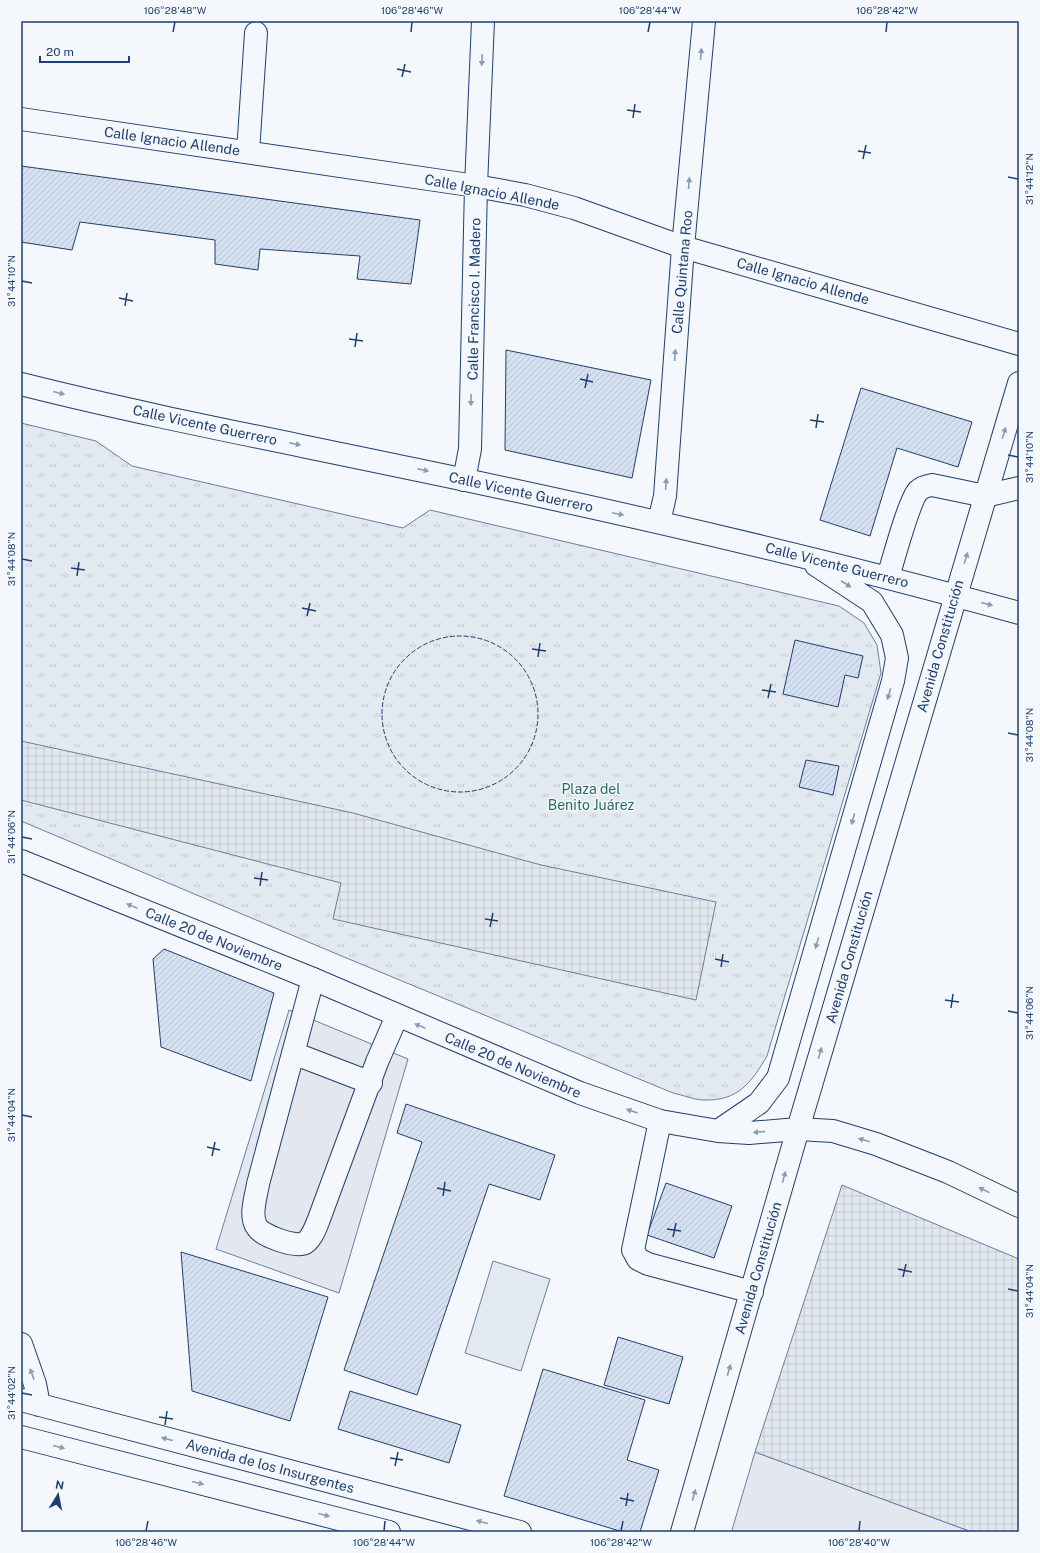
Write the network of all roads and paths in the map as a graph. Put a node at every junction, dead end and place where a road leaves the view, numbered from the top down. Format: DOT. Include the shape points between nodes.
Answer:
graph roads {
  1 [pos="483,21"];
  2 [pos="704,21"];
  3 [pos="256,33"];
  4 [pos="21,119"];
  5 [pos="248,152"];
  6 [pos="476,186"];
  7 [pos="683,247"];
  8 [pos="1019,344"];
  9 [pos="1019,383"];
  10 [pos="21,384"];
  11 [pos="464,480"];
  12 [pos="1019,488"];
  13 [pos="985,496"];
  14 [pos="658,522"];
  15 [pos="802,555"];
  16 [pos="888,577"];
  17 [pos="955,595"];
  18 [pos="1019,613"];
  19 [pos="21,861"];
  20 [pos="313,979"];
  21 [pos="397,1016"];
  22 [pos="294,1053"];
  23 [pos="371,1083"];
  24 [pos="660,1121"];
  25 [pos="798,1129"];
  26 [pos="718,1131"];
  27 [pos="1019,1206"];
  28 [pos="752,1292"];
  29 [pos="21,1344"];
  30 [pos="30,1403"];
  31 [pos="21,1437"];
  32 [pos="389,1532"];
  33 [pos="520,1532"];
  34 [pos="682,1532"];
  1 -- 6 [label="main road, Calle Francisco I. Madero, one-way"];
  7 -- 2 [label="main road, Calle Quintana Roo, one-way"];
  3 -- 5 [label="main road"];
  4 -- 5 [label="main road, Calle Ignacio Allende"];
  5 -- 6 [label="main road, Calle Ignacio Allende"];
  6 -- 7 [label="main road, Calle Ignacio Allende" via="574,208"];
  6 -- 11 [label="main road, Calle Francisco I. Madero, one-way" via="470,449"];
  7 -- 8 [label="main road, Calle Ignacio Allende"];
  14 -- 7 [label="main road, Calle Quintana Roo, one-way" via="665,496"];
  13 -- 9 [label="main road, Avenida Constitución, one-way"];
  10 -- 11 [label="main road, Calle Vicente Guerrero, one-way"];
  11 -- 14 [label="main road, Calle Vicente Guerrero, one-way"];
  12 -- 13 [label="main road"];
  13 -- 16 [label="main road" via="932,485 916,492"];
  17 -- 13 [label="main road, Avenida Constitución, one-way"];
  14 -- 15 [label="main road, Calle Vicente Guerrero"];
  15 -- 16 [label="main road, Calle Vicente Guerrero"];
  15 -- 26 [label="main road, one-way" via="872,602 892,635 897,658 893,681 778,1078 759,1103"];
  16 -- 17 [label="main road, Calle Vicente Guerrero"];
  17 -- 18 [label="main road, Calle Vicente Guerrero, one-way"];
  25 -- 17 [label="main road, Avenida Constitución, one-way"];
  20 -- 19 [label="main road, Calle 20 de Noviembre, one-way"];
  20 -- 21 [label="main road, Calle 20 de Noviembre"];
  20 -- 22 [label="main road"];
  21 -- 23 [label="main road" via="377,1062"];
  24 -- 21 [label="main road, Calle 20 de Noviembre, one-way" via="580,1094"];
  22 -- 23 [label="main road"];
  22 -- 23 [label="main road" via="257,1191 253,1216 256,1227 263,1234 295,1245 304,1243 311,1236"];
  24 -- 26 [label="main road, Calle 20 de Noviembre"];
  24 -- 28 [label="main road" via="633,1250 638,1259 648,1264"];
  25 -- 26 [label="main road, Calle 20 de Noviembre, one-way" via="749,1133"];
  27 -- 25 [label="main road, Calle 20 de Noviembre, one-way" via="948,1172 876,1144 833,1131"];
  28 -- 25 [label="main road, Avenida Constitución, one-way"];
  34 -- 28 [label="main road, Avenida Constitución, one-way"];
  30 -- 29 [label="main road, one-way" via="35,1384"];
  33 -- 30 [label="main road, Avenida de los Insurgentes, one-way"];
  31 -- 32 [label="main road, one-way"];
}
